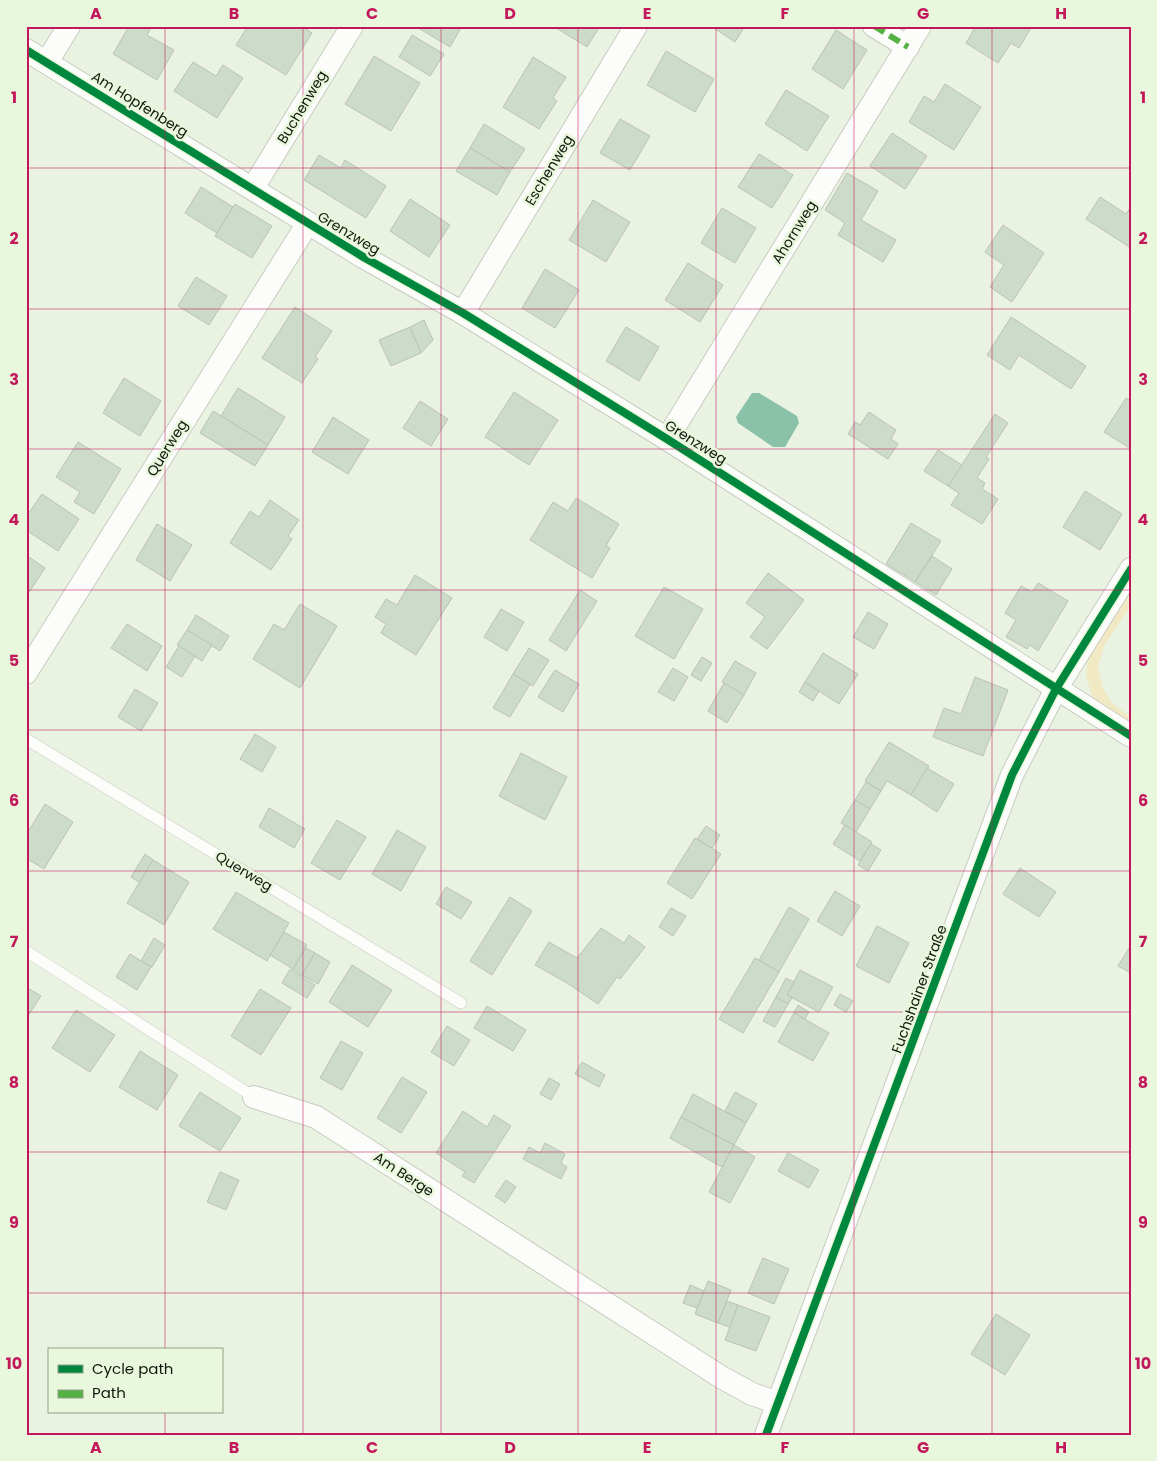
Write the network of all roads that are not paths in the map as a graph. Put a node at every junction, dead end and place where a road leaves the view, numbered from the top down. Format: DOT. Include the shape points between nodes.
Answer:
graph roads {
  1 [pos="69,26"];
  2 [pos="352,26"];
  3 [pos="636,26"];
  4 [pos="874,26"];
  5 [pos="920,26"];
  6 [pos="908,47"];
  7 [pos="26,50"];
  8 [pos="47,62"];
  9 [pos="247,185"];
  10 [pos="308,223"];
  11 [pos="463,313"];
  12 [pos="667,439"];
  13 [pos="1131,569"];
  14 [pos="26,672"];
  15 [pos="1056,689"];
  16 [pos="1131,736"];
  17 [pos="26,739"];
  18 [pos="26,951"];
  19 [pos="461,1003"];
  20 [pos="254,1098"];
  21 [pos="778,1403"];
  22 [pos="766,1435"];
  1 -- 8 [label="street"];
  2 -- 9 [label="street, Buchenweg"];
  3 -- 11 [label="street, Eschenweg"];
  4 -- 6 [label="street"];
  5 -- 6 [label="street, Ahornweg"];
  6 -- 12 [label="street, Ahornweg"];
  7 -- 8 [label="street, Am Hopfenberg"];
  8 -- 9 [label="street, Am Hopfenberg"];
  9 -- 10 [label="street, Grenzweg"];
  10 -- 11 [label="street, Grenzweg"];
  10 -- 14 [label="street, Querweg"];
  11 -- 12 [label="street, Grenzweg"];
  12 -- 15 [label="street, Grenzweg"];
  13 -- 15 [label="street, Fuchshainer Straße"];
  15 -- 16 [label="street, Grenzweg"];
  15 -- 21 [label="street, Fuchshainer Straße" via="1012,775"];
  17 -- 19 [label="lane, Querweg"];
  18 -- 20 [label="lane, Am Berge"];
  20 -- 21 [label="street, Am Berge" via="316,1117 721,1377 752,1394"];
  21 -- 22 [label="street, Fuchshainer Straße"];
}
